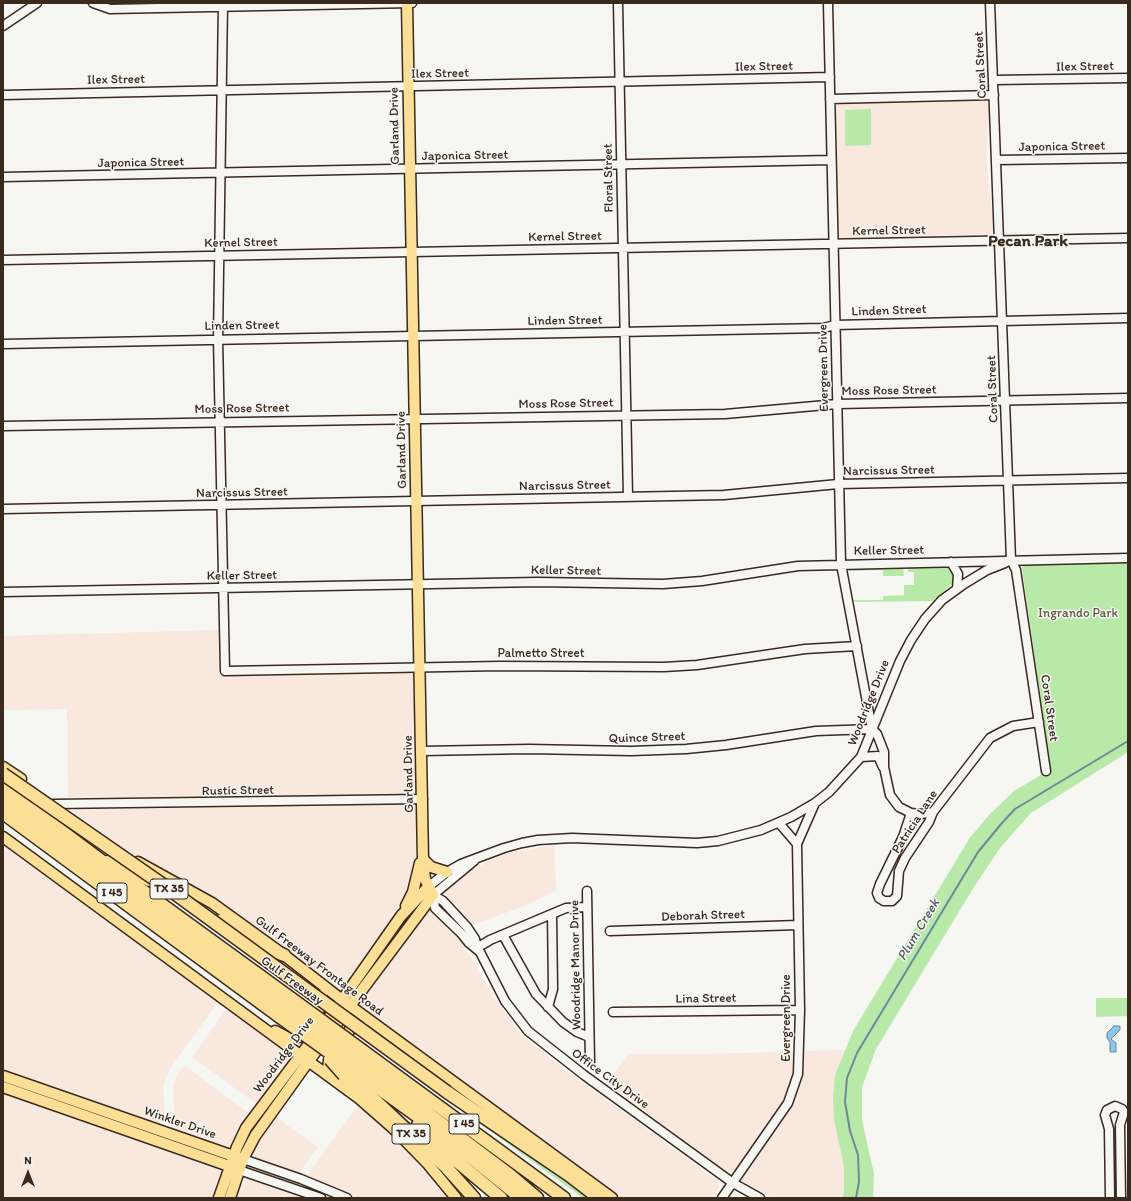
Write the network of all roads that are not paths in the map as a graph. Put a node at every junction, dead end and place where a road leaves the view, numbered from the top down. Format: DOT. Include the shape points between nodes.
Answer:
graph roads {
  1 [pos="37,3"];
  2 [pos="93,3"];
  3 [pos="407,3"];
  4 [pos="412,3"];
  5 [pos="618,3"];
  6 [pos="828,3"];
  7 [pos="990,3"];
  8 [pos="223,5"];
  9 [pos="3,26"];
  10 [pos="830,77"];
  11 [pos="1128,78"];
  12 [pos="994,80"];
  13 [pos="620,82"];
  14 [pos="408,86"];
  15 [pos="222,90"];
  16 [pos="3,95"];
  17 [pos="994,95"];
  18 [pos="830,99"];
  19 [pos="1128,158"];
  20 [pos="831,160"];
  21 [pos="997,160"];
  22 [pos="620,165"];
  23 [pos="408,170"];
  24 [pos="222,174"];
  25 [pos="3,177"];
  26 [pos="1128,238"];
  27 [pos="1000,240"];
  28 [pos="834,244"];
  29 [pos="623,248"];
  30 [pos="412,252"];
  31 [pos="218,255"];
  32 [pos="3,260"];
  33 [pos="1128,318"];
  34 [pos="1002,320"];
  35 [pos="835,325"];
  36 [pos="624,332"];
  37 [pos="413,336"];
  38 [pos="218,338"];
  39 [pos="3,344"];
  40 [pos="1128,398"];
  41 [pos="1005,400"];
  42 [pos="837,404"];
  43 [pos="626,415"];
  44 [pos="414,418"];
  45 [pos="220,421"];
  46 [pos="3,426"];
  47 [pos="1128,478"];
  48 [pos="1008,481"];
  49 [pos="838,484"];
  50 [pos="628,497"];
  51 [pos="416,502"];
  52 [pos="222,505"];
  53 [pos="3,510"];
  54 [pos="1128,558"];
  55 [pos="1011,560"];
  56 [pos="951,562"];
  57 [pos="841,564"];
  58 [pos="418,584"];
  59 [pos="223,588"];
  60 [pos="957,589"];
  61 [pos="3,592"];
  62 [pos="857,646"];
  63 [pos="419,667"];
  64 [pos="1039,722"];
  65 [pos="872,729"];
  66 [pos="422,751"];
  67 [pos="861,757"];
  68 [pos="3,766"];
  69 [pos="884,767"];
  70 [pos="1046,771"];
  71 [pos="3,774"];
  72 [pos="3,787"];
  73 [pos="423,799"];
  74 [pos="3,800"];
  75 [pos="815,803"];
  76 [pos="53,804"];
  77 [pos="933,812"];
  78 [pos="3,813"];
  79 [pos="910,813"];
  80 [pos="779,822"];
  81 [pos="3,837"];
  82 [pos="797,844"];
  83 [pos="423,856"];
  84 [pos="99,859"];
  85 [pos="475,860"];
  86 [pos="447,872"];
  87 [pos="430,891"];
  88 [pos="587,891"];
  89 [pos="587,907"];
  90 [pos="552,914"];
  91 [pos="401,916"];
  92 [pos="798,925"];
  93 [pos="610,931"];
  94 [pos="503,935"];
  95 [pos="477,948"];
  96 [pos="284,955"];
  97 [pos="306,973"];
  98 [pos="346,1003"];
  99 [pos="231,1004"];
  100 [pos="548,1007"];
  101 [pos="286,1008"];
  102 [pos="800,1010"];
  103 [pos="613,1012"];
  104 [pos="590,1037"];
  105 [pos="402,1045"];
  106 [pos="299,1056"];
  107 [pos="308,1062"];
  108 [pos="590,1062"];
  109 [pos="351,1068"];
  110 [pos="3,1076"];
  111 [pos="3,1087"];
  112 [pos="46,1091"];
  113 [pos="384,1092"];
  114 [pos="42,1101"];
  115 [pos="90,1117"];
  116 [pos="123,1117"];
  117 [pos="140,1123"];
  118 [pos="165,1132"];
  119 [pos="136,1133"];
  120 [pos="162,1142"];
  121 [pos="233,1156"];
  122 [pos="243,1159"];
  123 [pos="547,1161"];
  124 [pos="230,1166"];
  125 [pos="239,1170"];
  126 [pos="733,1183"];
  127 [pos="219,1198"];
  128 [pos="230,1198"];
  129 [pos="321,1198"];
  130 [pos="347,1198"];
  131 [pos="456,1198"];
  132 [pos="474,1198"];
  133 [pos="501,1198"];
  134 [pos="521,1198"];
  135 [pos="537,1198"];
  136 [pos="564,1198"];
  137 [pos="585,1198"];
  138 [pos="599,1198"];
  139 [pos="612,1198"];
  140 [pos="722,1198"];
  141 [pos="760,1198"];
  142 [pos="1110,1198"];
  143 [pos="1121,1198"];
  1 -- 9 [label="street"];
  2 -- 8 [label="street" via="110,9"];
  3 -- 4 [label="street"];
  3 -- 8 [label="street"];
  3 -- 14 [label="main road, Garland Drive"];
  5 -- 13 [label="street, Floral Street"];
  6 -- 10 [label="street, Evergreen Drive"];
  7 -- 12 [label="street, Coral Street"];
  8 -- 15 [label="street"];
  10 -- 13 [label="street, Ilex Street"];
  10 -- 18 [label="street, Evergreen Drive"];
  11 -- 12 [label="street, Ilex Street"];
  12 -- 17 [label="street, Coral Street"];
  13 -- 14 [label="street, Ilex Street"];
  13 -- 22 [label="street, Floral Street"];
  14 -- 15 [label="street, Ilex Street"];
  14 -- 23 [label="main road, Garland Drive"];
  15 -- 16 [label="street, Ilex Street"];
  15 -- 24 [label="street"];
  17 -- 18 [label="street"];
  17 -- 21 [label="street, Coral Street"];
  18 -- 20 [label="street, Evergreen Drive"];
  19 -- 21 [label="street, Japonica Street"];
  20 -- 22 [label="street, Japonica Street"];
  20 -- 28 [label="street, Evergreen Drive"];
  21 -- 27 [label="street, Coral Street"];
  22 -- 23 [label="street, Japonica Street"];
  22 -- 29 [label="street, Floral Street"];
  23 -- 24 [label="street, Japonica Street"];
  23 -- 30 [label="main road, Garland Drive"];
  24 -- 25 [label="street, Japonica Street"];
  24 -- 31 [label="street"];
  26 -- 27 [label="street, Kernel Street"];
  27 -- 28 [label="street, Kernel Street"];
  27 -- 34 [label="street, Coral Street"];
  28 -- 29 [label="street, Kernel Street"];
  28 -- 35 [label="street, Evergreen Drive"];
  29 -- 30 [label="street, Kernel Street"];
  29 -- 36 [label="street, Floral Street"];
  30 -- 31 [label="street, Kernel Street"];
  30 -- 37 [label="main road, Garland Drive"];
  31 -- 32 [label="street, Kernel Street"];
  31 -- 38 [label="street"];
  33 -- 34 [label="street, Linden Street"];
  34 -- 35 [label="street, Linden Street"];
  34 -- 41 [label="street, Coral Street"];
  35 -- 36 [label="street, Linden Street" via="823,328"];
  35 -- 42 [label="street, Evergreen Drive"];
  36 -- 37 [label="street, Linden Street"];
  36 -- 43 [label="street, Floral Street"];
  37 -- 38 [label="street, Linden Street"];
  37 -- 44 [label="main road, Garland Drive"];
  38 -- 39 [label="street, Linden Street"];
  38 -- 45 [label="street"];
  40 -- 41 [label="street, Moss Rose Street"];
  41 -- 42 [label="street, Moss Rose Street"];
  41 -- 48 [label="street, Coral Street"];
  42 -- 43 [label="street, Moss Rose Street" via="725,414"];
  42 -- 49 [label="street, Evergreen Drive"];
  43 -- 44 [label="street, Moss Rose Street"];
  43 -- 50 [label="street, Floral Street"];
  44 -- 45 [label="street, Moss Rose Street"];
  44 -- 51 [label="main road, Garland Drive"];
  45 -- 46 [label="street, Moss Rose Street"];
  45 -- 52 [label="street"];
  47 -- 48 [label="street, Narcissus Street"];
  48 -- 49 [label="street, Narcissus Street"];
  48 -- 55 [label="street, Coral Street"];
  49 -- 50 [label="street, Narcissus Street" via="724,495"];
  49 -- 57 [label="street, Evergreen Drive"];
  50 -- 51 [label="street, Narcissus Street"];
  51 -- 52 [label="street, Narcissus Street"];
  51 -- 58 [label="main road, Garland Drive"];
  52 -- 53 [label="street, Narcissus Street"];
  52 -- 59 [label="street"];
  54 -- 55 [label="street, Keller Street"];
  55 -- 56 [label="street, Keller Street"];
  55 -- 60 [label="street, Woodridge Drive" via="988,570"];
  55 -- 64 [label="street, Coral Street" via="1016,570"];
  56 -- 57 [label="street, Keller Street"];
  56 -- 60 [label="street" via="958,574"];
  57 -- 58 [label="street, Keller Street" via="798,566 702,581 663,584"];
  57 -- 62 [label="street, Evergreen Drive"];
  58 -- 59 [label="street, Keller Street"];
  58 -- 63 [label="main road, Garland Drive"];
  59 -- 61 [label="street, Keller Street"];
  59 -- 63 [label="street, Palmetto Street" via="224,671"];
  60 -- 65 [label="street, Woodridge Drive" via="942,600 911,640"];
  62 -- 63 [label="street, Palmetto Street" via="805,649 697,665 664,667"];
  62 -- 65 [label="street, Evergreen Drive"];
  63 -- 66 [label="main road, Garland Drive"];
  64 -- 70 [label="street, Coral Street"];
  64 -- 77 [label="street, Patricia Lane" via="1013,726 990,738"];
  65 -- 66 [label="street, Quince Street" via="816,731 686,749"];
  65 -- 67 [label="street, Woodridge Drive"];
  65 -- 69 [label="street" via="877,734 884,752"];
  66 -- 73 [label="main road, Garland Drive"];
  67 -- 69 [label="street" via="878,756"];
  67 -- 75 [label="street, Woodridge Drive" via="829,792"];
  68 -- 76 [label="main road, Gulf Freeway Frontage Road"];
  69 -- 79 [label="street" via="890,795 899,807"];
  71 -- 123 [label="highway, TX 35, bridge"];
  72 -- 84 [label="highway, Gulf Freeway / I 45"];
  73 -- 76 [label="street, Rustic Street"];
  73 -- 83 [label="main road, Garland Drive"];
  74 -- 101 [label="highway, Gulf Freeway / I 45"];
  75 -- 80 [label="street, Woodridge Drive"];
  75 -- 82 [label="street"];
  76 -- 96 [label="main road, Gulf Freeway Frontage Road" via="107,843 212,903"];
  77 -- 79 [label="street"];
  77 -- 79 [label="street, Patricia Lane" via="898,871 897,896 892,901 884,901 877,893"];
  78 -- 101 [label="highway, Gulf Freeway / I 45"];
  80 -- 82 [label="street"];
  80 -- 85 [label="street, Woodridge Drive" via="742,836 697,842 572,838 538,840 504,848"];
  81 -- 99 [label="main road"];
  82 -- 92 [label="street, Evergreen Drive"];
  83 -- 86 [label="main road" via="431,867"];
  83 -- 87 [label="main road, Garland Drive" via="425,879"];
  83 -- 91 [label="main road" via="413,892"];
  84 -- 96 [label="highway" via="123,866 266,948"];
  84 -- 101 [label="highway, Gulf Freeway / I 45"];
  85 -- 86 [label="street, Woodridge Drive"];
  85 -- 87 [label="street, Woodridge Drive"];
  86 -- 87 [label="street, Woodridge Drive"];
  87 -- 91 [label="main road, Woodridge Drive"];
  87 -- 95 [label="street, Office City Drive" via="436,908 469,943"];
  87 -- 98 [label="main road, Woodridge Drive"];
  88 -- 89 [label="street, Woodridge Manor Drive"];
  89 -- 90 [label="street" via="566,908"];
  89 -- 104 [label="street, Woodridge Manor Drive"];
  90 -- 94 [label="street"];
  90 -- 100 [label="street" via="553,989"];
  91 -- 98 [label="main road, Woodridge Drive"];
  92 -- 93 [label="street, Deborah Street"];
  92 -- 102 [label="street, Evergreen Drive"];
  94 -- 95 [label="street"];
  94 -- 100 [label="street" via="536,994"];
  95 -- 126 [label="street, Office City Drive" via="505,1001 528,1031"];
  96 -- 97 [label="main road, Gulf Freeway Frontage Road"];
  97 -- 98 [label="main road, Gulf Freeway Frontage Road"];
  97 -- 99 [label="main road" via="321,991 323,1001 298,1037 290,1039 283,1036"];
  98 -- 105 [label="main road, Gulf Freeway Frontage Road"];
  98 -- 106 [label="main road, Woodridge Drive"];
  98 -- 107 [label="main road, Woodridge Drive"];
  99 -- 106 [label="main road"];
  100 -- 104 [label="street" via="577,1032"];
  101 -- 109 [label="highway, Gulf Freeway / I 45, bridge"];
  101 -- 109 [label="highway, Gulf Freeway / I 45, bridge" via="313,1040"];
  102 -- 103 [label="street, Lina Street"];
  102 -- 126 [label="street, Evergreen Drive" via="800,1060 794,1090 781,1114"];
  104 -- 108 [label="street, Woodridge Manor Drive"];
  105 -- 109 [label="main road" via="375,1031 363,1027 351,1028 329,1060 328,1070"];
  105 -- 139 [label="main road, Gulf Freeway Frontage Road"];
  106 -- 107 [label="main road"];
  106 -- 121 [label="main road, Woodridge Drive" via="246,1128"];
  107 -- 109 [label="main road"];
  107 -- 122 [label="main road, Woodridge Drive" via="255,1136"];
  109 -- 113 [label="highway, Gulf Freeway / I 45"];
  109 -- 131 [label="main road" via="360,1099 396,1131"];
  109 -- 132 [label="highway, TX 35" via="395,1119 446,1167"];
  109 -- 135 [label="highway, Gulf Freeway / I 45" via="510,1176"];
  109 -- 136 [label="highway, Gulf Freeway / I 45"];
  110 -- 112 [label="main road, Winkler Drive"];
  111 -- 114 [label="main road, Winkler Drive"];
  112 -- 114 [label="main road"];
  112 -- 116 [label="main road, Winkler Drive"];
  113 -- 133 [label="highway, TX 35" via="453,1158"];
  113 -- 134 [label="highway, Gulf Freeway / I 45" via="446,1137"];
  114 -- 115 [label="main road, Winkler Drive"];
  115 -- 116 [label="main road" via="97,1114 107,1118"];
  115 -- 119 [label="main road, Winkler Drive"];
  116 -- 117 [label="main road, Winkler Drive"];
  117 -- 118 [label="main road, Winkler Drive"];
  117 -- 119 [label="main road"];
  118 -- 120 [label="main road"];
  118 -- 121 [label="main road, Winkler Drive"];
  119 -- 120 [label="main road, Winkler Drive"];
  120 -- 124 [label="main road, Winkler Drive"];
  121 -- 122 [label="main road, Winkler Drive"];
  121 -- 124 [label="main road, Woodridge Drive"];
  122 -- 125 [label="main road, Woodridge Drive"];
  122 -- 130 [label="street, Winkler Drive"];
  123 -- 137 [label="highway, TX 35"];
  123 -- 138 [label="highway"];
  124 -- 125 [label="main road, Winkler Drive"];
  124 -- 127 [label="main road, Woodridge Drive"];
  125 -- 128 [label="main road, Woodridge Drive"];
  125 -- 129 [label="street, Winkler Drive"];
  126 -- 140 [label="street, Evergreen Drive"];
  126 -- 141 [label="street, Office City Drive"];
  142 -- 143 [label="street" via="1109,1129 1105,1115 1107,1110 1115,1106 1124,1112 1120,1125"];
}
